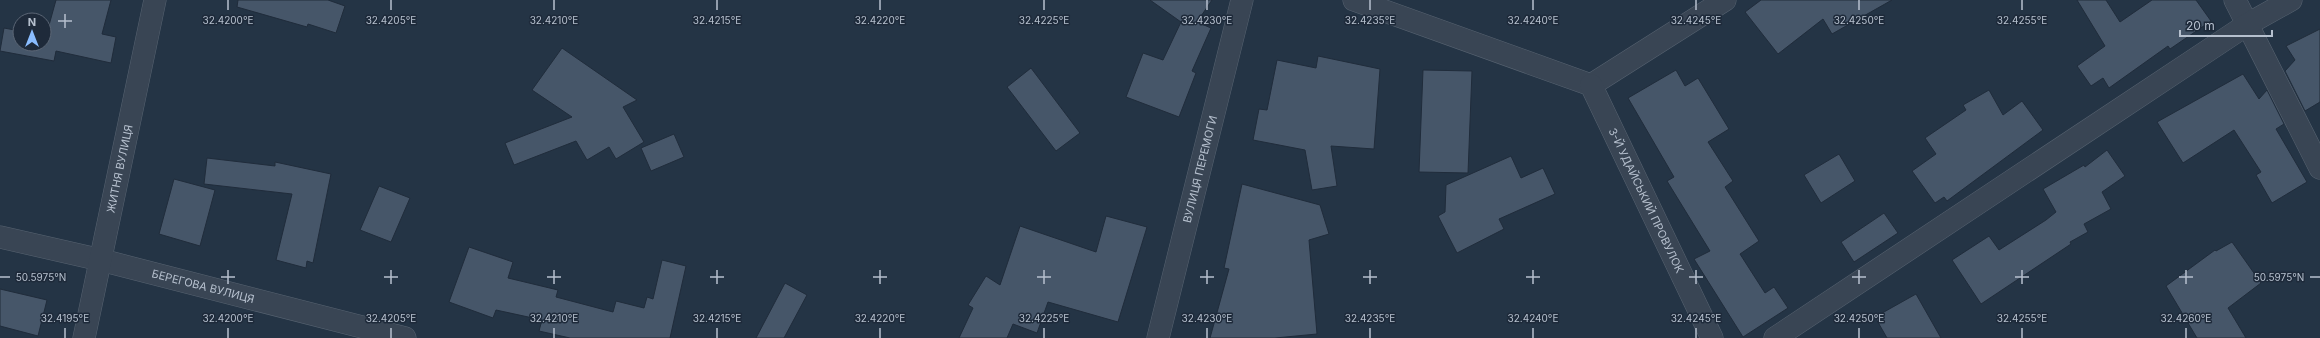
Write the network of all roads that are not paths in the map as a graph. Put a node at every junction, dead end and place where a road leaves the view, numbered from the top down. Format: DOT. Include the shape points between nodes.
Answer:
graph roads {
  1 [pos="156,0"];
  2 [pos="1242,0"];
  3 [pos="1354,0"];
  4 [pos="1725,0"];
  5 [pos="2235,0"];
  6 [pos="2291,0"];
  7 [pos="2248,24"];
  8 [pos="1591,84"];
  9 [pos="2320,168"];
  10 [pos="0,237"];
  11 [pos="101,260"];
  12 [pos="84,338"];
  13 [pos="405,338"];
  14 [pos="1158,338"];
  15 [pos="1712,338"];
  16 [pos="1775,338"];
  1 -- 11 [label="street, ЖИТНЯ ВУЛИЦЯ"];
  2 -- 14 [label="street, ВУЛИЦЯ ПЕРЕМОГИ"];
  3 -- 8 [label="street"];
  4 -- 8 [label="street"];
  5 -- 7 [label="street"];
  6 -- 7 [label="street"];
  7 -- 9 [label="street"];
  7 -- 16 [label="street"];
  8 -- 15 [label="street, 3-Й УДАЙСЬКИЙ ПРОВУЛОК"];
  10 -- 11 [label="street, БЕРЕГОВА ВУЛИЦЯ"];
  11 -- 12 [label="street, ЖИТНЯ ВУЛИЦЯ"];
  11 -- 13 [label="street, БЕРЕГОВА ВУЛИЦЯ"];
}
